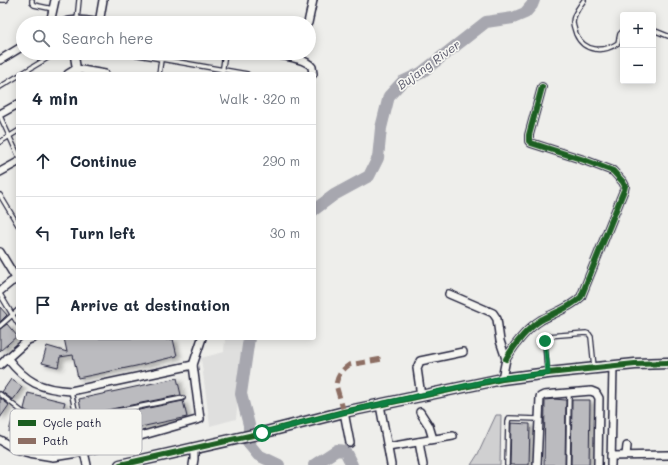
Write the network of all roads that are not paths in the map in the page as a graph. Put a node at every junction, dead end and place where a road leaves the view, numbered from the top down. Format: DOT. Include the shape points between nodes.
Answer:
graph roads {
  1 [pos="0,0"];
  2 [pos="6,0"];
  3 [pos="32,0"];
  4 [pos="55,0"];
  5 [pos="79,0"];
  6 [pos="103,0"];
  7 [pos="312,0"];
  8 [pos="584,0"];
  9 [pos="53,9"];
  10 [pos="52,16"];
  11 [pos="77,16"];
  12 [pos="101,16"];
  13 [pos="309,16"];
  14 [pos="656,31"];
  15 [pos="620,34"];
  16 [pos="668,36"];
  17 [pos="16,50"];
  18 [pos="0,60"];
  19 [pos="44,60"];
  20 [pos="75,60"];
  21 [pos="161,60"];
  22 [pos="166,60"];
  23 [pos="224,60"];
  24 [pos="305,60"];
  25 [pos="77,71"];
  26 [pos="313,71"];
  27 [pos="24,72"];
  28 [pos="159,72"];
  29 [pos="222,72"];
  30 [pos="16,77"];
  31 [pos="0,87"];
  32 [pos="542,87"];
  33 [pos="16,105"];
  34 [pos="0,115"];
  35 [pos="16,132"];
  36 [pos="9,136"];
  37 [pos="0,142"];
  38 [pos="16,151"];
  39 [pos="16,164"];
  40 [pos="0,172"];
  41 [pos="0,195"];
  42 [pos="16,222"];
  43 [pos="0,252"];
  44 [pos="16,277"];
  45 [pos="16,280"];
  46 [pos="0,291"];
  47 [pos="0,294"];
  48 [pos="449,294"];
  49 [pos="16,311"];
  50 [pos="12,314"];
  51 [pos="16,321"];
  52 [pos="0,326"];
  53 [pos="29,340"];
  54 [pos="201,340"];
  55 [pos="463,352"];
  56 [pos="7,358"];
  57 [pos="506,359"];
  58 [pos="668,363"];
  59 [pos="0,365"];
  60 [pos="193,365"];
  61 [pos="612,366"];
  62 [pos="594,368"];
  63 [pos="548,373"];
  64 [pos="502,378"];
  65 [pos="71,391"];
  66 [pos="0,394"];
  67 [pos="569,394"];
  68 [pos="421,396"];
  69 [pos="183,398"];
  70 [pos="380,405"];
  71 [pos="19,409"];
  72 [pos="75,409"];
  73 [pos="127,409"];
  74 [pos="344,412"];
  75 [pos="420,412"];
  76 [pos="538,419"];
  77 [pos="142,436"];
  78 [pos="453,436"];
  79 [pos="432,439"];
  80 [pos="0,440"];
  81 [pos="419,442"];
  82 [pos="350,443"];
  83 [pos="10,445"];
  84 [pos="627,446"];
  85 [pos="388,447"];
  86 [pos="194,449"];
  87 [pos="37,455"];
  88 [pos="65,455"];
  89 [pos="85,455"];
  90 [pos="626,455"];
  91 [pos="668,455"];
  92 [pos="611,456"];
  93 [pos="87,465"];
  94 [pos="120,465"];
  95 [pos="193,465"];
  96 [pos="391,465"];
  97 [pos="423,465"];
  98 [pos="506,465"];
  99 [pos="537,465"];
  100 [pos="568,465"];
  101 [pos="598,465"];
  102 [pos="611,465"];
  1 -- 2 [label="lane"];
  3 -- 9 [label="lane" via="34,5"];
  4 -- 9 [label="street"];
  5 -- 11 [label="lane"];
  6 -- 12 [label="street"];
  7 -- 13 [label="street"];
  8 -- 15 [label="lane" via="573,21 582,44 598,49 614,46 618,43"];
  9 -- 10 [label="street"];
  14 -- 16 [label="lane"];
  17 -- 18 [label="street"];
  19 -- 27 [label="lane"];
  20 -- 25 [label="street"];
  21 -- 28 [label="lane"];
  22 -- 29 [label="lane"];
  23 -- 29 [label="lane"];
  24 -- 26 [label="street"];
  30 -- 31 [label="lane"];
  32 -- 57 [label="street" via="529,141 613,171 625,186 581,297 531,328 512,348"];
  33 -- 34 [label="street"];
  34 -- 36 [label="lane"];
  35 -- 36 [label="lane"];
  36 -- 37 [label="lane"];
  36 -- 38 [label="lane"];
  39 -- 40 [label="street"];
  41 -- 42 [label="lane"];
  43 -- 44 [label="street"];
  45 -- 46 [label="street"];
  47 -- 50 [label="lane"];
  48 -- 57 [label="street" via="495,315"];
  49 -- 50 [label="lane"];
  50 -- 51 [label="lane"];
  50 -- 52 [label="lane"];
  53 -- 56 [label="street"];
  54 -- 60 [label="street"];
  55 -- 68 [label="street" via="420,361 417,368"];
  56 -- 59 [label="street"];
  56 -- 65 [label="street" via="33,383"];
  57 -- 64 [label="street"];
  58 -- 61 [label="street"];
  60 -- 65 [label="street"];
  60 -- 77 [label="street" via="200,419"];
  61 -- 62 [label="street"];
  61 -- 92 [label="street"];
  62 -- 63 [label="street"];
  62 -- 63 [label="lane" via="589,334 548,336 545,342"];
  63 -- 64 [label="street"];
  64 -- 68 [label="street"];
  65 -- 72 [label="lane"];
  66 -- 71 [label="lane"];
  67 -- 76 [label="street" via="540,397"];
  67 -- 100 [label="lane"];
  67 -- 101 [label="street" via="594,392 599,398"];
  68 -- 70 [label="street"];
  69 -- 73 [label="lane"];
  70 -- 74 [label="street"];
  70 -- 85 [label="street"];
  74 -- 82 [label="street"];
  74 -- 86 [label="street"];
  75 -- 79 [label="street" via="430,429"];
  76 -- 98 [label="lane" via="508,420"];
  76 -- 99 [label="street"];
  78 -- 79 [label="street"];
  79 -- 81 [label="street"];
  80 -- 83 [label="street"];
  81 -- 85 [label="street"];
  81 -- 97 [label="street"];
  84 -- 90 [label="street"];
  85 -- 96 [label="street"];
  86 -- 94 [label="street"];
  86 -- 95 [label="street"];
  87 -- 88 [label="street"];
  89 -- 93 [label="street"];
  90 -- 91 [label="street"];
  90 -- 92 [label="street"];
  92 -- 102 [label="street"];
}
